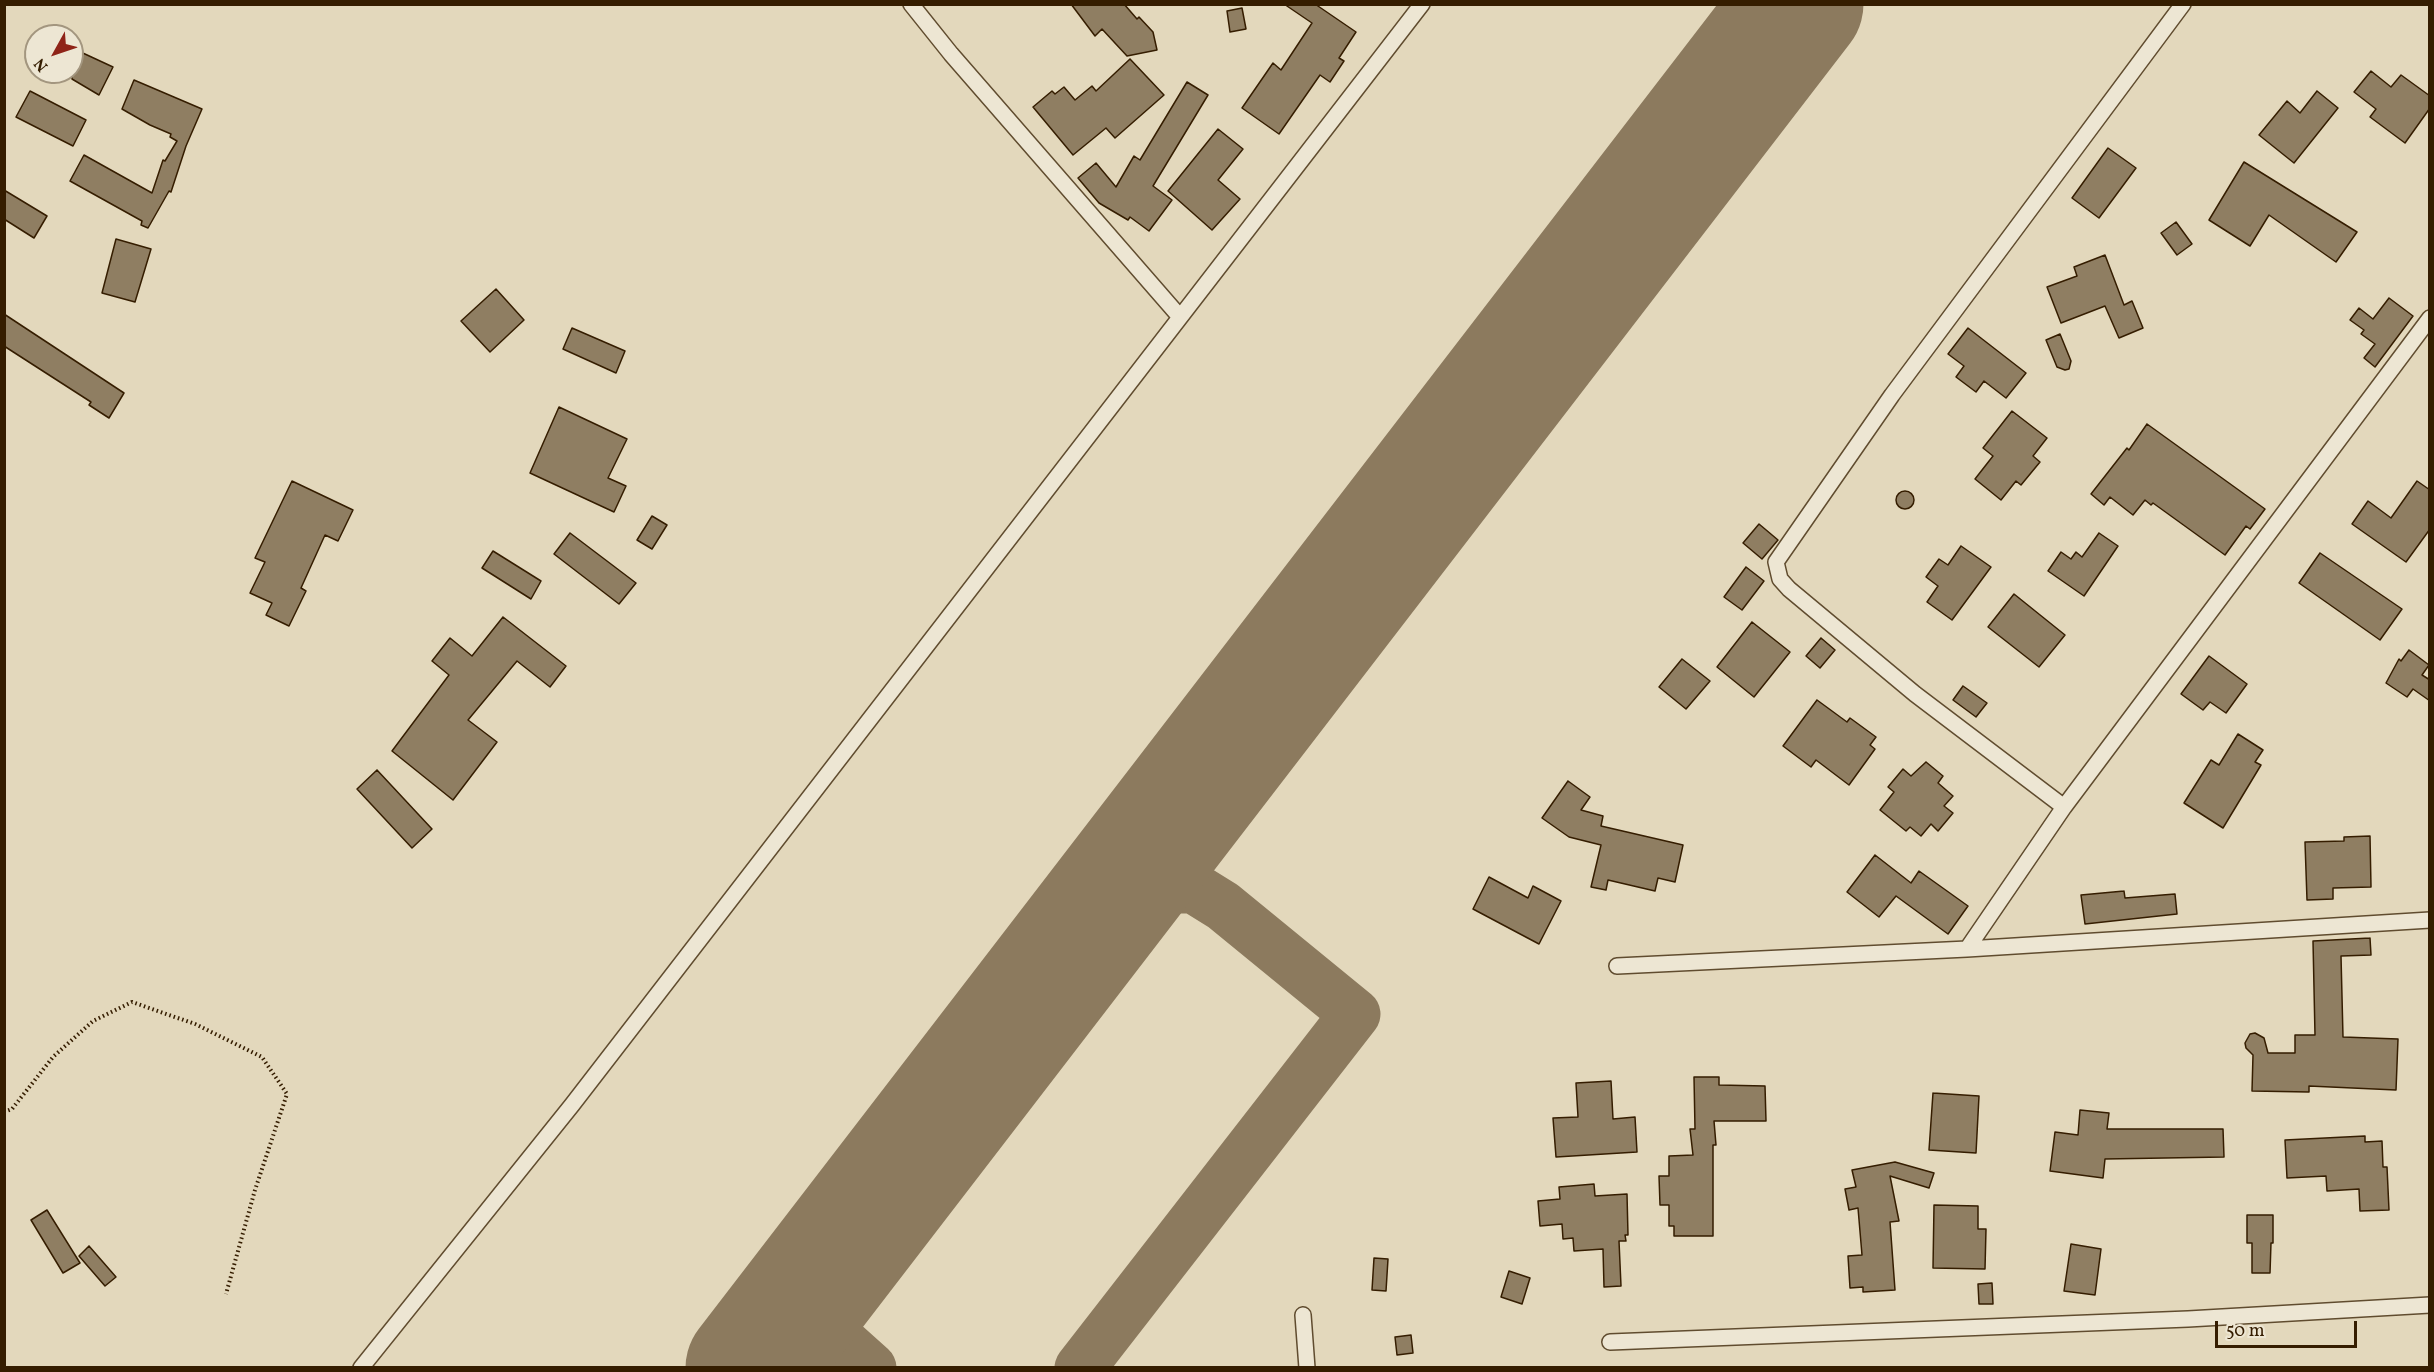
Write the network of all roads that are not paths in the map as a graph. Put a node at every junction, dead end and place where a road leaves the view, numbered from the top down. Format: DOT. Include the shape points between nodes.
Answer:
graph roads {
  1 [pos="911,4"];
  2 [pos="1422,4"];
  3 [pos="2183,4"];
  4 [pos="1180,317"];
  5 [pos="2430,318"];
  6 [pos="2064,807"];
  7 [pos="2430,920"];
  8 [pos="1966,949"];
  9 [pos="1617,966"];
  10 [pos="2430,1305"];
  11 [pos="1304,1315"];
  12 [pos="1610,1342"];
  13 [pos="361,1368"];
  14 [pos="1307,1368"];
  1 -- 4 [label="street"];
  2 -- 4 [label="street"];
  3 -- 6 [label="street" via="1892,395 1776,562 1780,579 1789,589 1915,694"];
  4 -- 13 [label="street" via="572,1106"];
  5 -- 6 [label="street"];
  6 -- 8 [label="street"];
  7 -- 8 [label="street"];
  8 -- 9 [label="street"];
  10 -- 12 [label="street" via="2188,1319"];
  11 -- 14 [label="street"];
}
